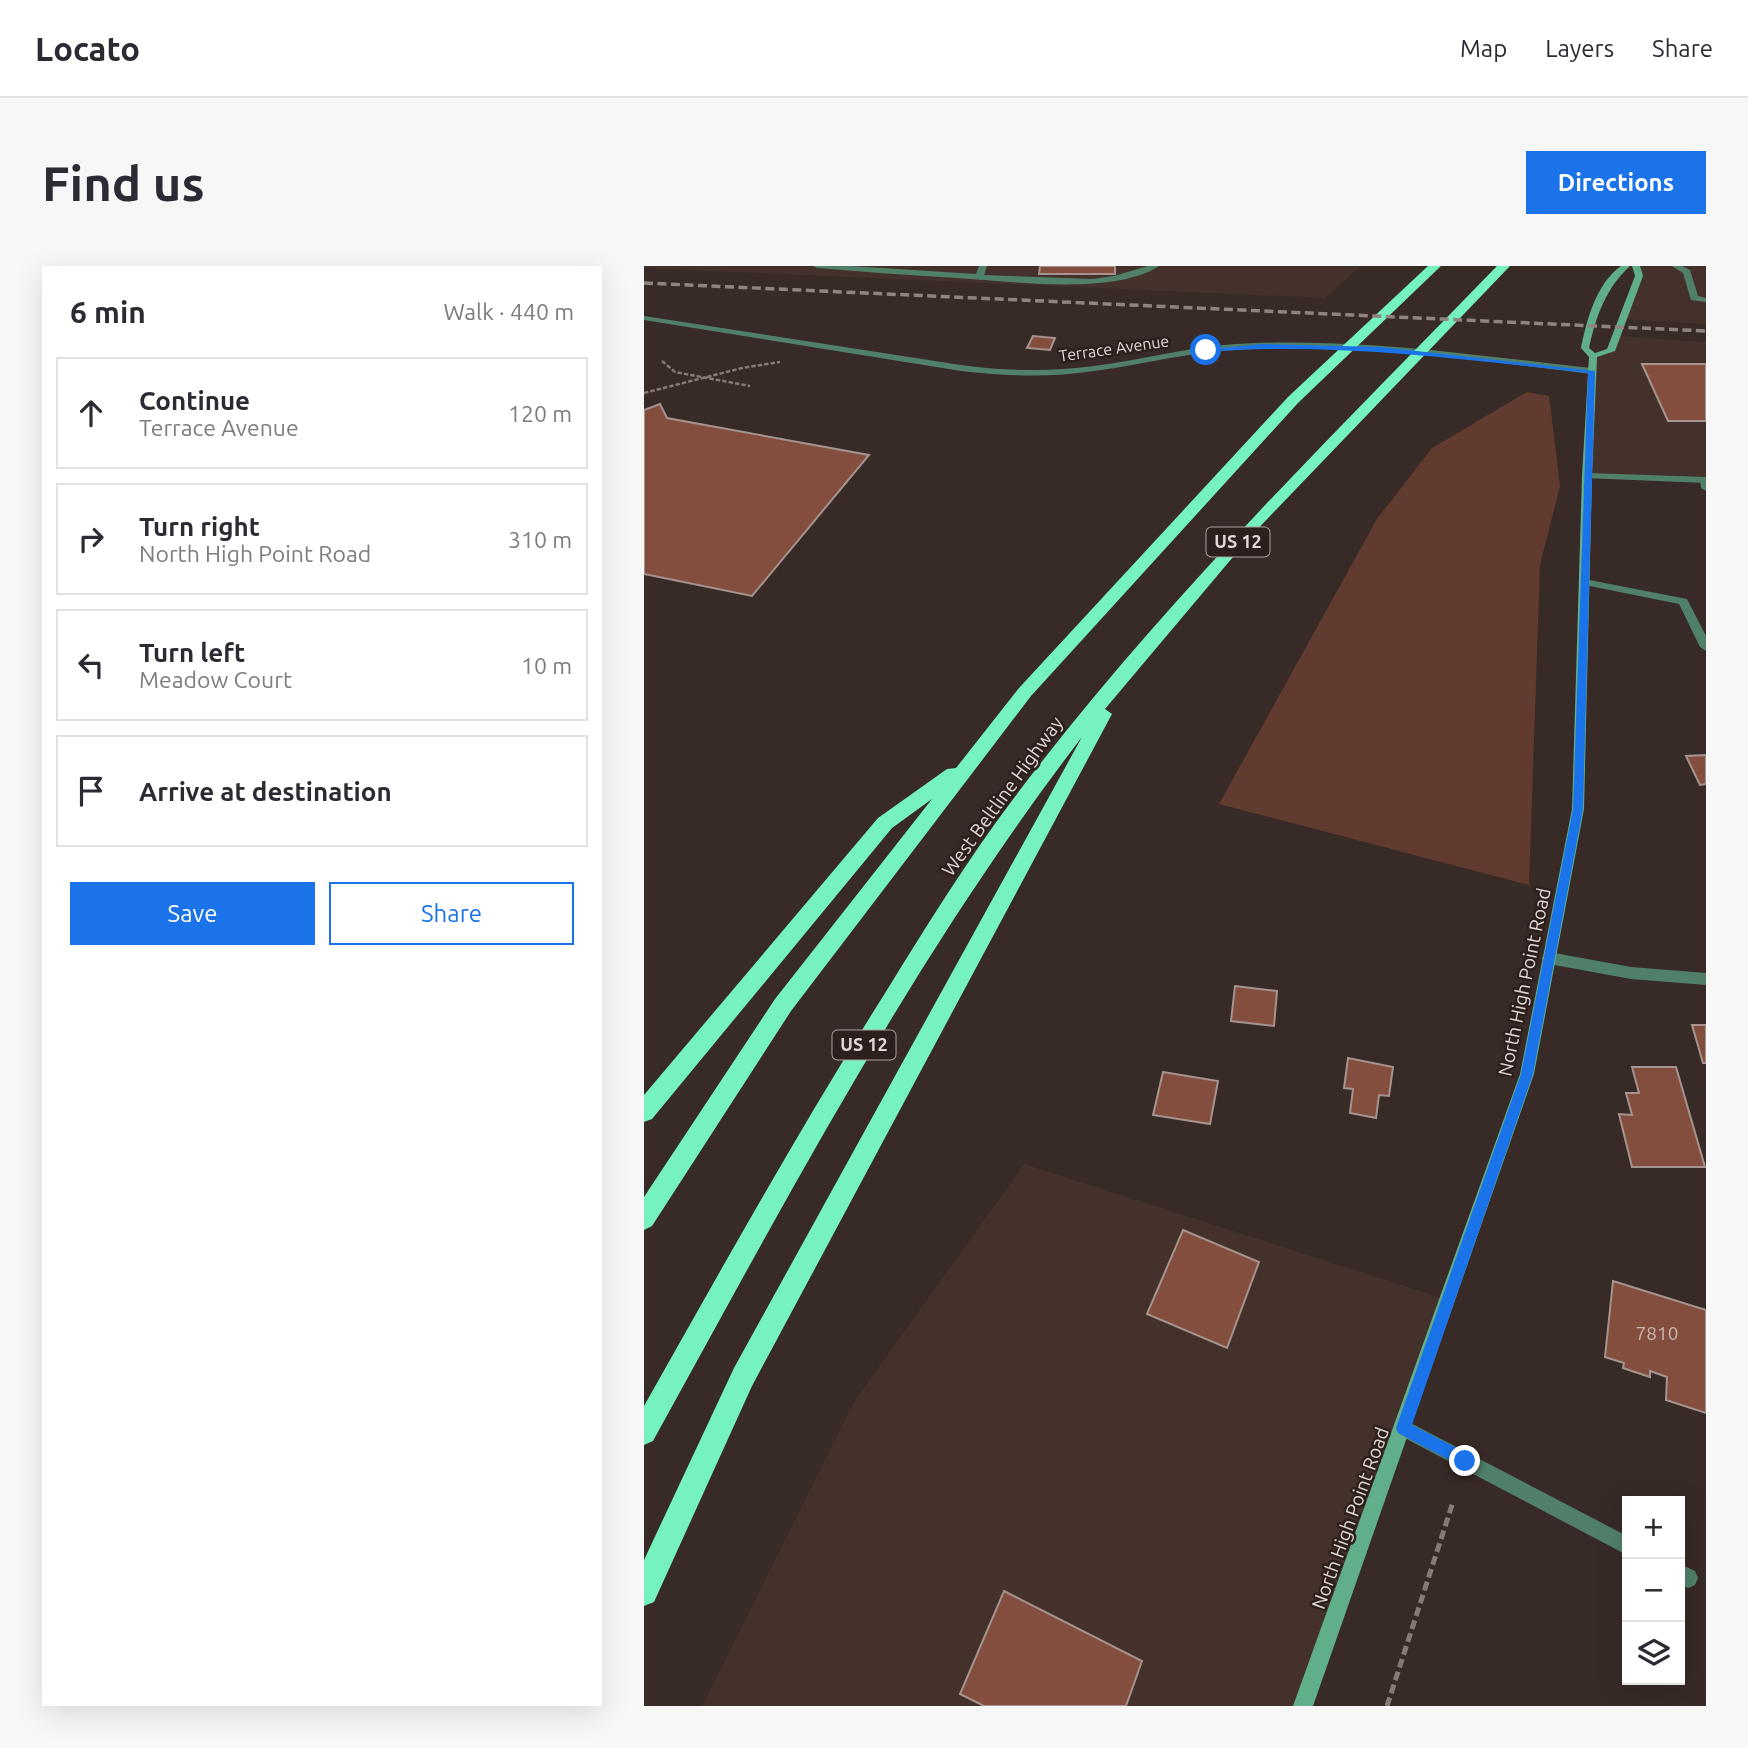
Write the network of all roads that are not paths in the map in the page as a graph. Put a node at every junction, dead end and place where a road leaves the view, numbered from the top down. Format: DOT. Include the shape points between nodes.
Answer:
graph roads {
  1 [pos="817,266"];
  2 [pos="983,266"];
  3 [pos="1155,266"];
  4 [pos="1435,266"];
  5 [pos="1504,266"];
  6 [pos="1626,266"];
  7 [pos="1636,266"];
  8 [pos="1676,266"];
  9 [pos="979,277"];
  10 [pos="1706,300"];
  11 [pos="644,318"];
  12 [pos="1593,356"];
  13 [pos="1591,371"];
  14 [pos="1587,476"];
  15 [pos="1705,483"];
  16 [pos="1584,582"];
  17 [pos="1706,647"];
  18 [pos="1120,682"];
  19 [pos="972,761"];
  20 [pos="1549,958"];
  21 [pos="1706,979"];
  22 [pos="644,1112"];
  23 [pos="644,1218"];
  24 [pos="1403,1428"];
  25 [pos="644,1432"];
  26 [pos="1622,1543"];
  27 [pos="644,1592"];
  28 [pos="1303,1706"];
  1 -- 9 [label="street"];
  2 -- 9 [label="street"];
  3 -- 9 [label="street" via="1112,281"];
  4 -- 19 [label="highway, US 12" via="1293,400 1026,692"];
  5 -- 18 [label="highway, West Beltline Highway / US 12" via="1244,535"];
  6 -- 12 [label="street, North High Point Road" via="1613,273 1589,326 1585,348"];
  7 -- 12 [label="street" via="1639,276 1611,351"];
  8 -- 10 [label="street" via="1687,272 1694,298"];
  11 -- 13 [label="street, Terrace Avenue" via="1007,373 1071,371 1262,346 1431,352"];
  12 -- 13 [label="street, North High Point Road"];
  13 -- 14 [label="street, North High Point Road"];
  14 -- 15 [label="street"];
  14 -- 16 [label="street, North High Point Road"];
  16 -- 17 [label="street" via="1684,601"];
  16 -- 20 [label="street, North High Point Road" via="1578,809"];
  18 -- 25 [label="highway, West Beltline Highway / US 12" via="1019,805 931,936 825,1108"];
  18 -- 27 [label="highway" via="743,1377"];
  19 -- 22 [label="highway" via="885,823"];
  19 -- 23 [label="highway, US 12" via="783,1005"];
  20 -- 21 [label="street" via="1631,973"];
  20 -- 24 [label="street, North High Point Road" via="1527,1074"];
  24 -- 26 [label="street"];
  24 -- 28 [label="street, North High Point Road"];
}
